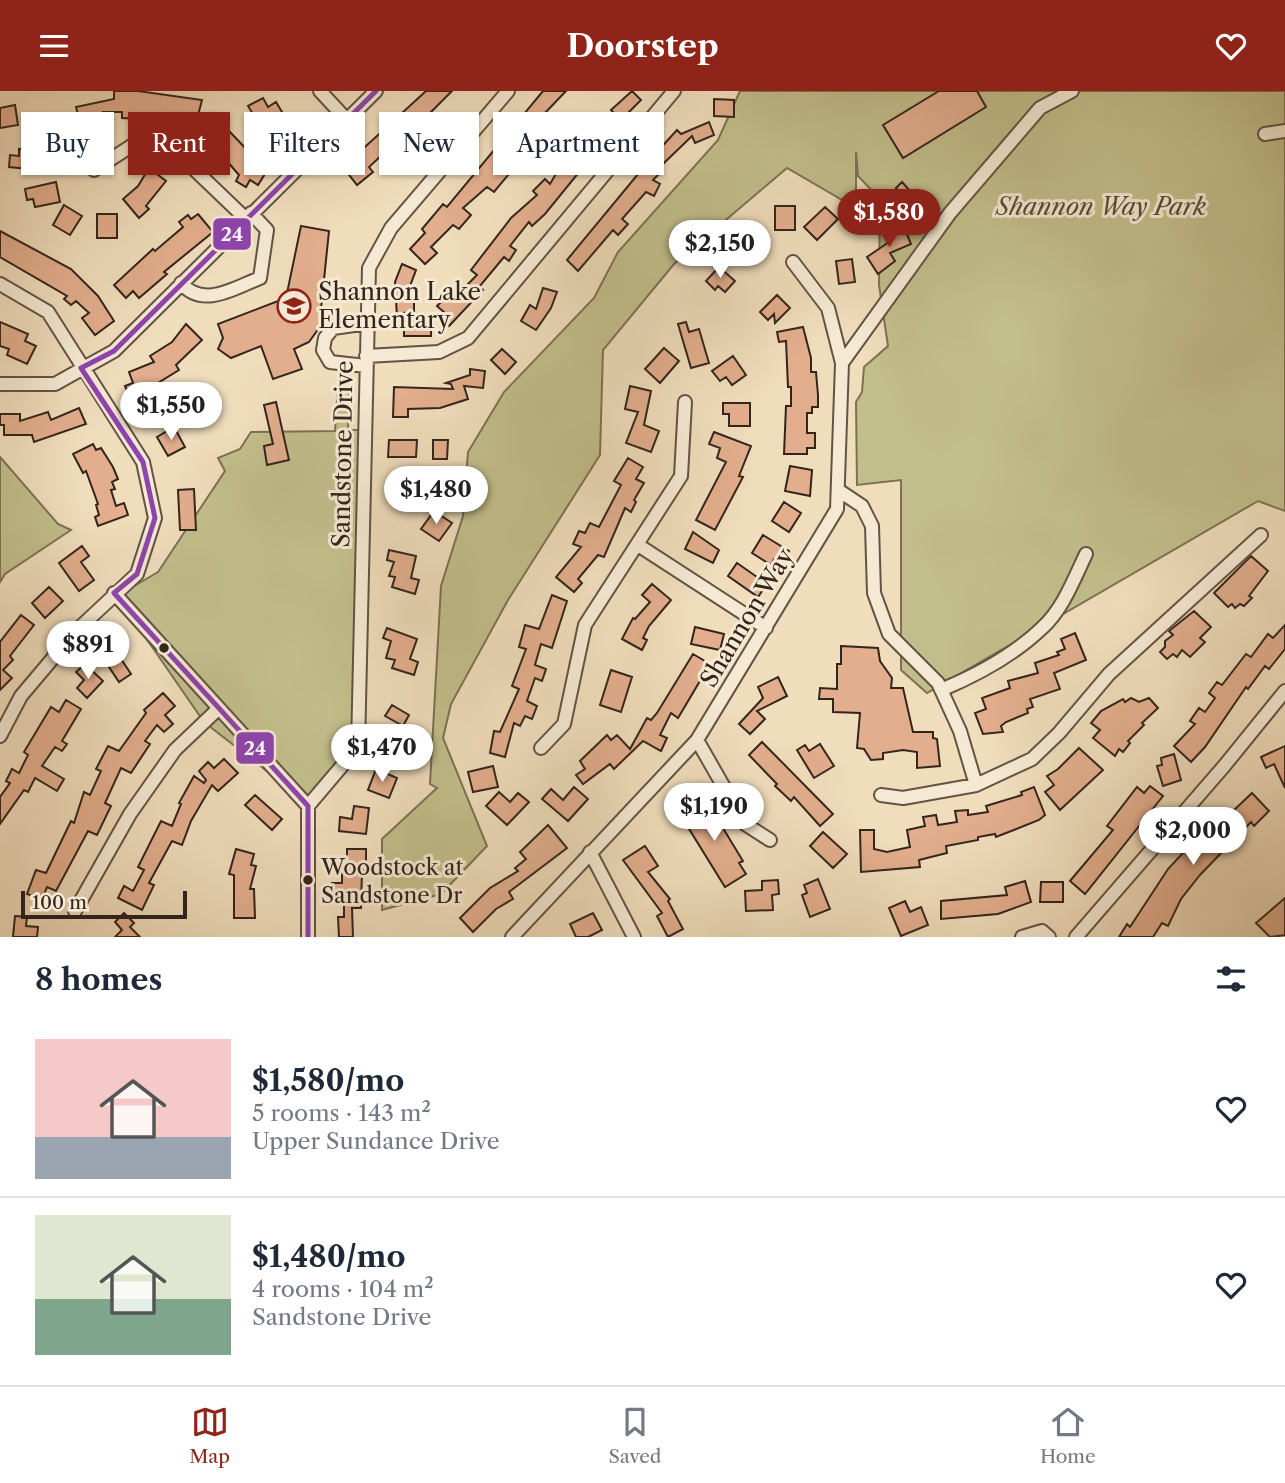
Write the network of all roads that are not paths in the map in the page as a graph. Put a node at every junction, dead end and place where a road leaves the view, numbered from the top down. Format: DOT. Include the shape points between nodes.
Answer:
graph roads {
  1 [pos="320,91"];
  2 [pos="376,91"];
  3 [pos="508,91"];
  4 [pos="1072,91"];
  5 [pos="674,92"];
  6 [pos="340,112"];
  7 [pos="354,112"];
  8 [pos="1285,131"];
  9 [pos="1265,134"];
  10 [pos="114,157"];
  11 [pos="289,175"];
  12 [pos="248,215"];
  13 [pos="793,262"];
  14 [pos="181,283"];
  15 [pos="0,284"];
  16 [pos="368,323"];
  17 [pos="366,361"];
  18 [pos="842,363"];
  19 [pos="81,368"];
  20 [pos="0,384"];
  21 [pos="685,402"];
  22 [pos="838,490"];
  23 [pos="1261,535"];
  24 [pos="638,545"];
  25 [pos="1086,554"];
  26 [pos="114,593"];
  27 [pos="766,628"];
  28 [pos="941,689"];
  29 [pos="1285,691"];
  30 [pos="218,709"];
  31 [pos="0,736"];
  32 [pos="697,740"];
  33 [pos="541,748"];
  34 [pos="976,785"];
  35 [pos="881,795"];
  36 [pos="308,806"];
  37 [pos="770,840"];
  38 [pos="590,852"];
  39 [pos="75,911"];
  40 [pos="308,937"];
  41 [pos="512,937"];
  42 [pos="634,937"];
  43 [pos="1022,937"];
  44 [pos="1049,937"];
  45 [pos="1076,937"];
  1 -- 6 [label="street"];
  2 -- 7 [label="street"];
  3 -- 16 [label="street, Sandstone Drive" via="391,228 369,268"];
  4 -- 18 [label="street" via="1040,108 950,213"];
  5 -- 17 [label="street" via="468,338 439,352"];
  8 -- 9 [label="street"];
  10 -- 12 [label="street" via="136,143 171,147"];
  11 -- 12 [label="street"];
  12 -- 14 [label="street"];
  12 -- 14 [label="street" via="267,230 260,278 209,298 189,293"];
  13 -- 18 [label="street, Shannon Way" via="828,308"];
  14 -- 19 [label="street" via="114,351"];
  15 -- 19 [label="street" via="48,312"];
  16 -- 17 [label="street, Sandstone Drive"];
  16 -- 17 [label="street" via="333,328 323,350 330,362"];
  17 -- 36 [label="street, Sandstone Drive" via="358,747"];
  18 -- 22 [label="street, Shannon Way"];
  19 -- 20 [label="street" via="55,384"];
  19 -- 26 [label="street" via="143,462 155,517 137,574"];
  21 -- 24 [label="street" via="681,476"];
  22 -- 27 [label="street, Shannon Way" via="837,509"];
  22 -- 28 [label="street" via="862,506 872,526 874,593 889,633"];
  23 -- 34 [label="street" via="1109,674 1032,759"];
  24 -- 27 [label="street"];
  24 -- 33 [label="street" via="585,625 564,723"];
  25 -- 28 [label="street" via="1043,628 996,663"];
  26 -- 30 [label="street"];
  26 -- 31 [label="street" via="21,696"];
  27 -- 32 [label="street, Shannon Way"];
  28 -- 34 [label="street"];
  29 -- 45 [label="street"];
  30 -- 36 [label="street"];
  30 -- 39 [label="street" via="175,750 130,814"];
  32 -- 37 [label="street" via="745,824"];
  32 -- 38 [label="street, Shannon Way"];
  34 -- 35 [label="street" via="903,798"];
  36 -- 40 [label="street"];
  38 -- 41 [label="street, Shannon Way"];
  38 -- 42 [label="street"];
  43 -- 44 [label="street" via="1042,931"];
}
